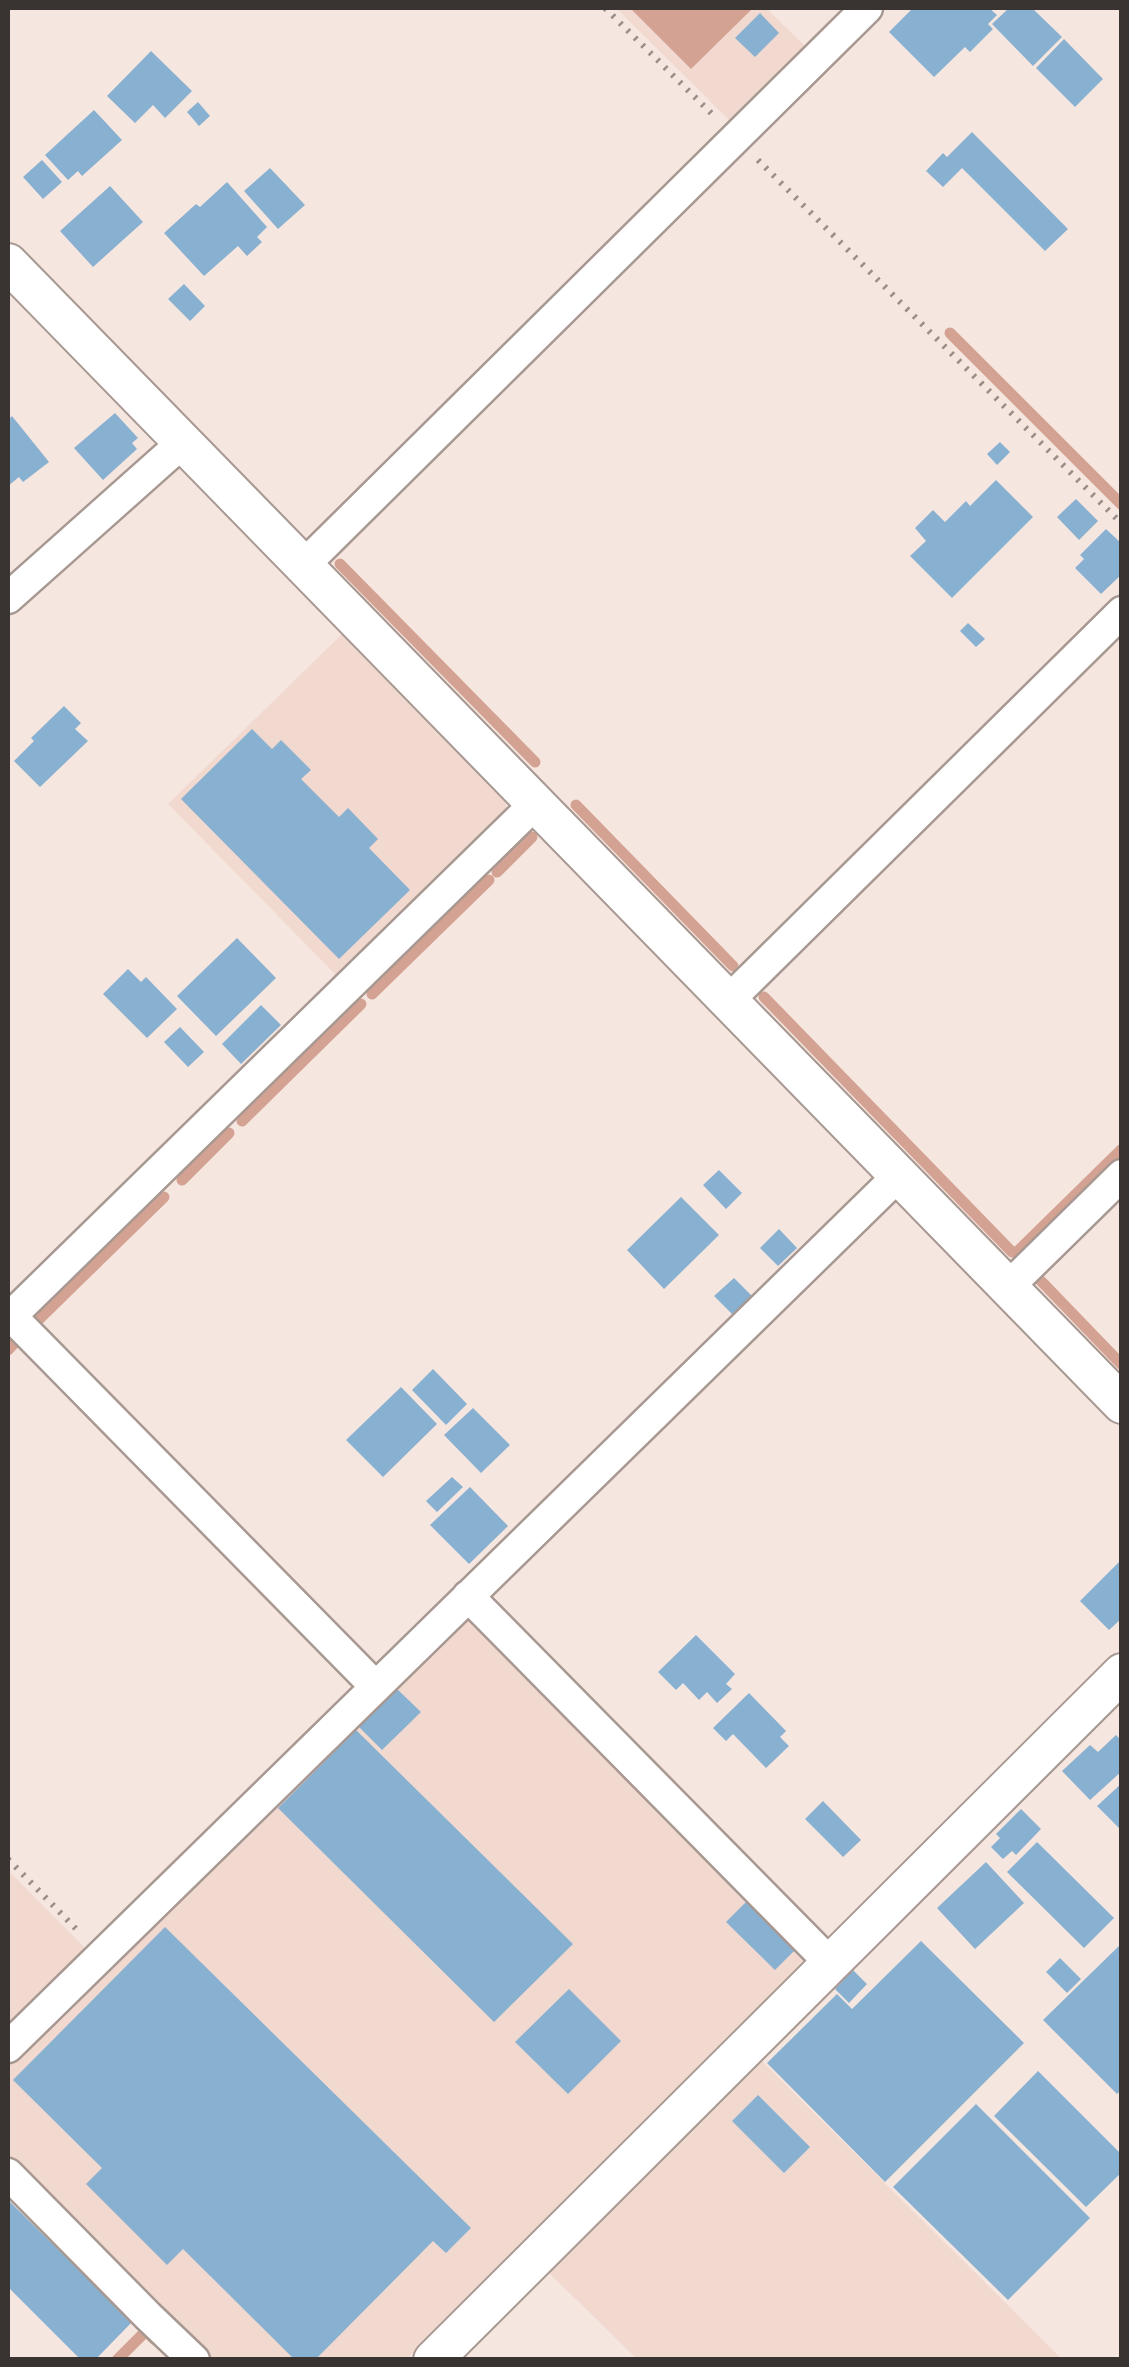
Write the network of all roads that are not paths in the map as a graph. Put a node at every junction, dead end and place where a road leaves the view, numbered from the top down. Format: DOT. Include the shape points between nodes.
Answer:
graph roads {
  1 [pos="866,8"];
  2 [pos="8,263"];
  3 [pos="182,443"];
  4 [pos="303,566"];
  5 [pos="8,598"];
  6 [pos="1122,612"];
  7 [pos="537,802"];
  8 [pos="729,1000"];
  9 [pos="899,1175"];
  10 [pos="1122,1176"];
  11 [pos="1008,1287"];
  12 [pos="9,1316"];
  13 [pos="1122,1404"];
  14 [pos="468,1596"];
  15 [pos="1122,1673"];
  16 [pos="376,1686"];
  17 [pos="830,1964"];
  18 [pos="8,2047"];
  19 [pos="8,2174"];
  20 [pos="194,2360"];
  21 [pos="433,2360"];
  1 -- 4 [label="street"];
  2 -- 3 [label="street"];
  3 -- 4 [label="street"];
  3 -- 5 [label="street"];
  4 -- 7 [label="street"];
  6 -- 8 [label="street"];
  7 -- 8 [label="street"];
  7 -- 12 [label="street"];
  8 -- 9 [label="street"];
  9 -- 11 [label="street"];
  9 -- 14 [label="street"];
  10 -- 11 [label="street"];
  11 -- 13 [label="street"];
  12 -- 16 [label="street"];
  14 -- 16 [label="street"];
  14 -- 17 [label="street"];
  15 -- 17 [label="street"];
  16 -- 18 [label="street"];
  17 -- 21 [label="street"];
  19 -- 20 [label="street"];
}
